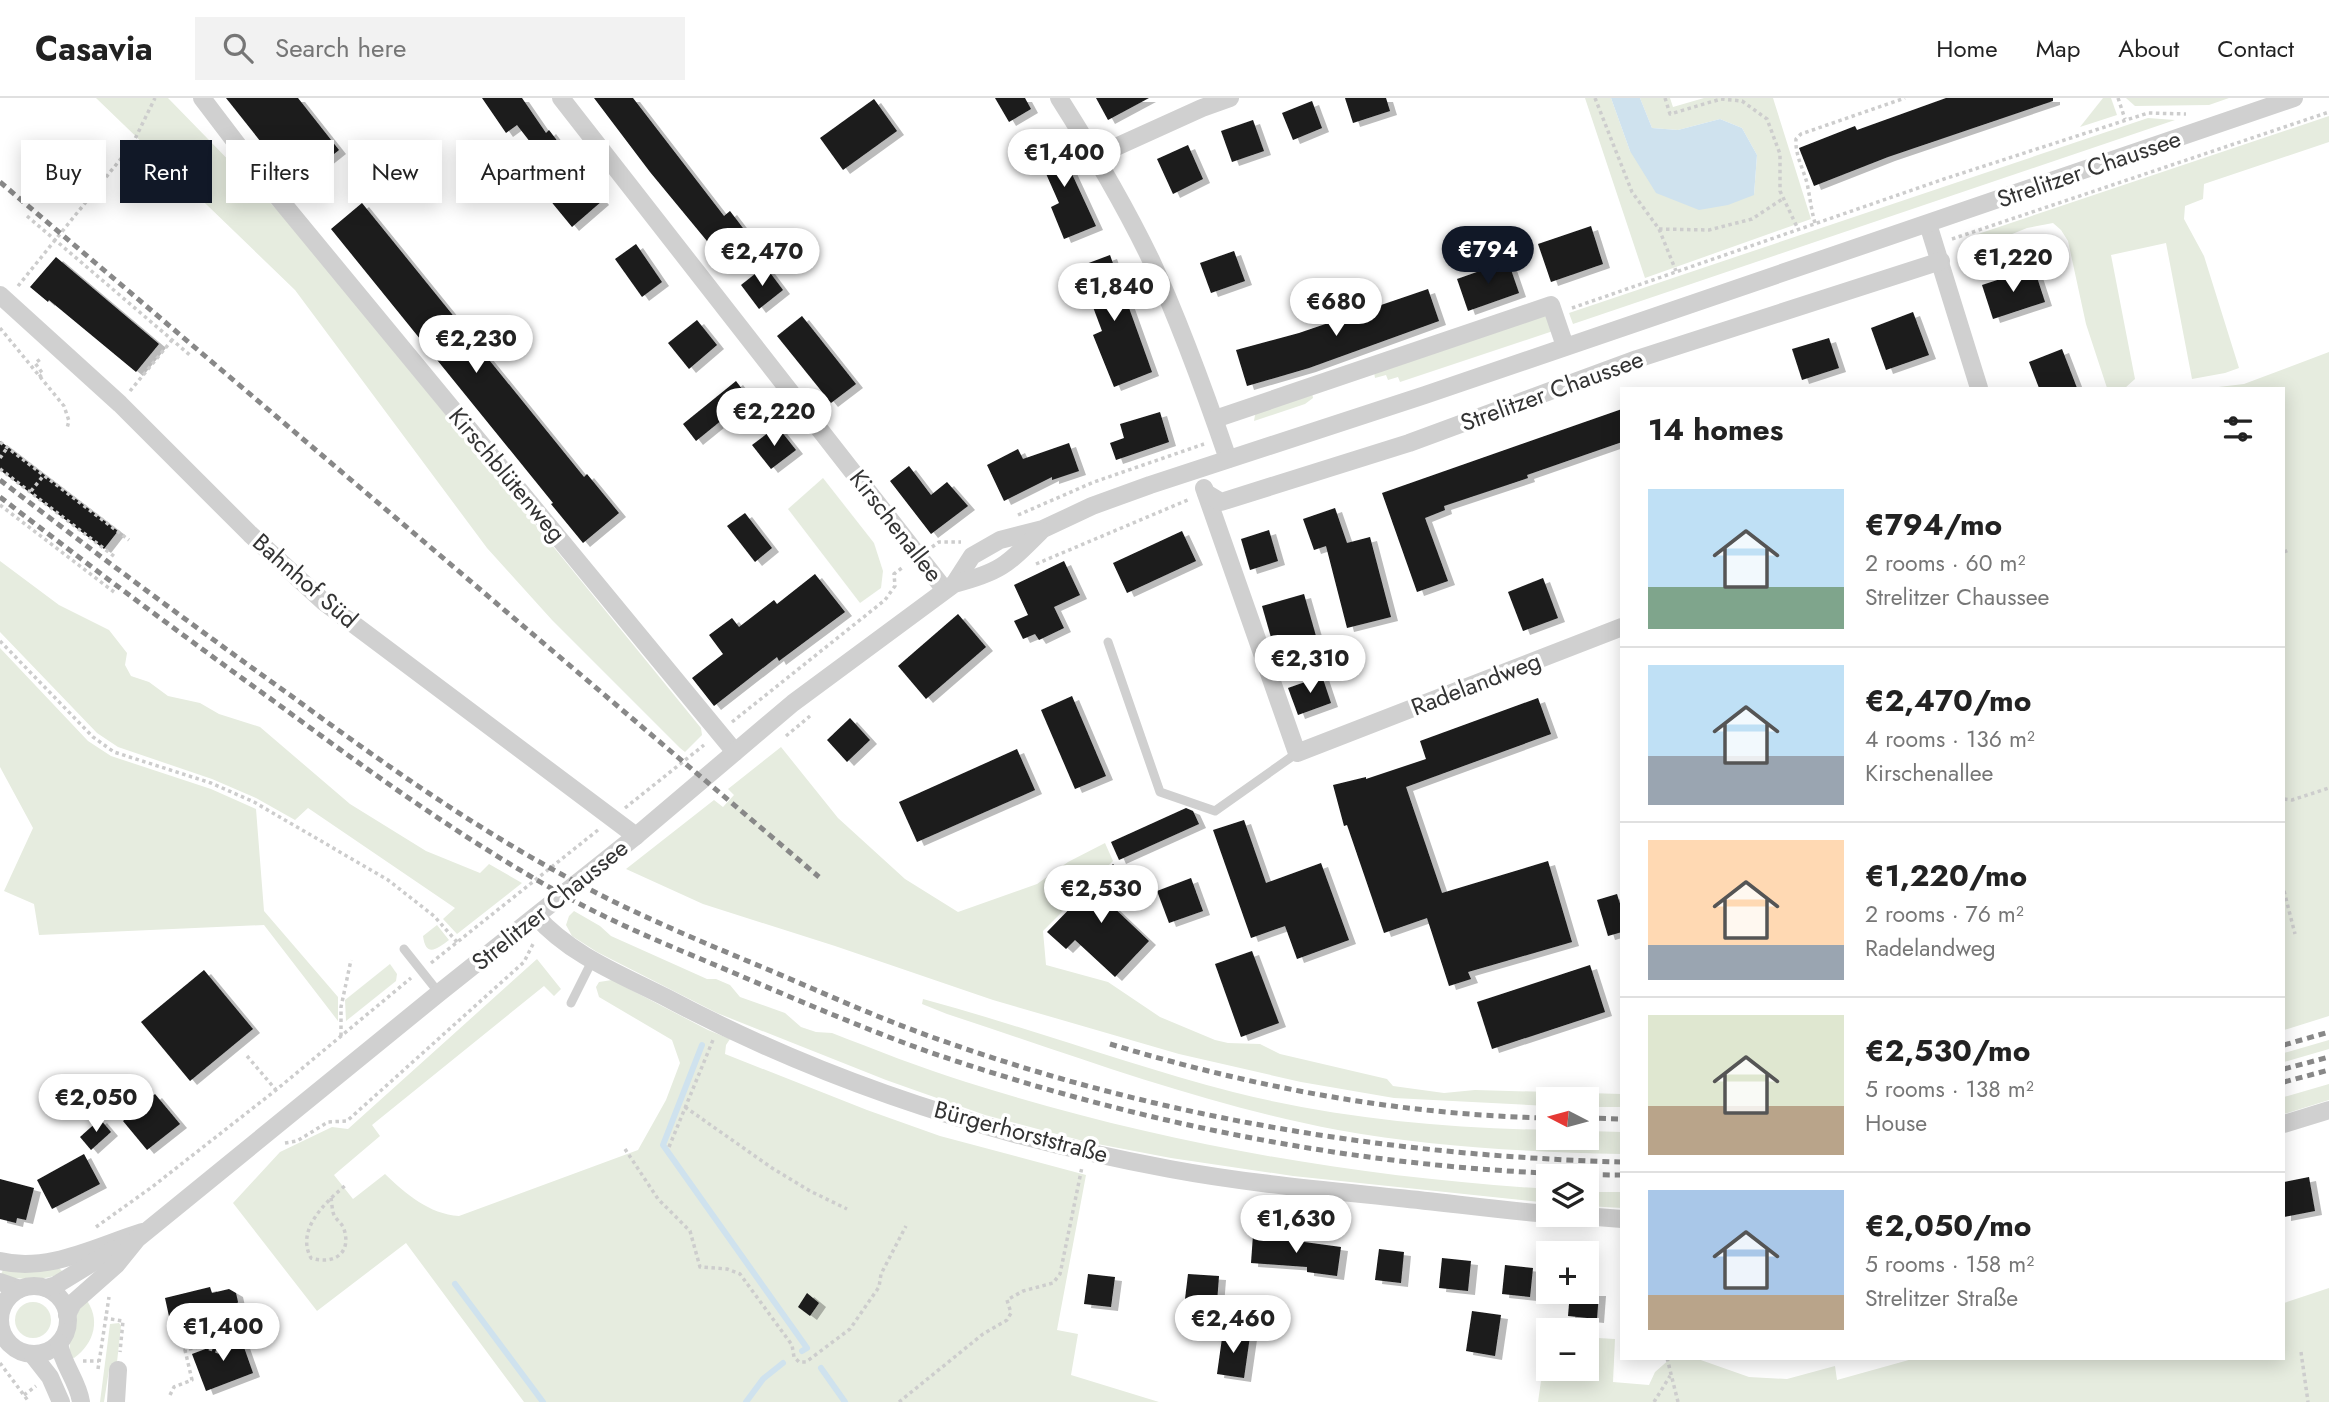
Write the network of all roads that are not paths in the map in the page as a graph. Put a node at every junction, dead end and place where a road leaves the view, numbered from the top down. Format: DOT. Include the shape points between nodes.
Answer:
graph roads {
  1 [pos="202,98"];
  2 [pos="561,98"];
  3 [pos="1059,98"];
  4 [pos="1230,98"];
  5 [pos="2294,98"];
  6 [pos="1096,156"];
  7 [pos="1928,224"];
  8 [pos="1938,252"];
  9 [pos="3,298"];
  10 [pos="1565,346"];
  11 [pos="1979,387"];
  12 [pos="1214,419"];
  13 [pos="1228,459"];
  14 [pos="1198,469"];
  15 [pos="1206,493"];
  16 [pos="1043,529"];
  17 [pos="950,587"];
  18 [pos="1620,628"];
  19 [pos="1108,642"];
  20 [pos="735,752"];
  21 [pos="1297,753"];
  22 [pos="636,836"];
  23 [pos="541,922"];
  24 [pos="404,949"];
  25 [pos="593,959"];
  26 [pos="439,993"];
  27 [pos="571,1003"];
  28 [pos="2329,1110"];
  29 [pos="2285,1124"];
  30 [pos="1536,1213"];
  31 [pos="1599,1217"];
  32 [pos="1620,1219"];
  33 [pos="143,1234"];
  34 [pos="0,1261"];
  35 [pos="0,1282"];
  36 [pos="46,1288"];
  37 [pos="20,1289"];
  38 [pos="67,1315"];
  39 [pos="0,1317"];
  40 [pos="59,1343"];
  41 [pos="6,1347"];
  42 [pos="32,1354"];
  43 [pos="118,1370"];
  44 [pos="61,1402"];
  45 [pos="81,1402"];
  46 [pos="116,1402"];
  1 -- 20 [label="street, Kirschblütenweg" via="271,189"];
  2 -- 17 [label="street, Kirschenallee"];
  3 -- 6 [label="street"];
  4 -- 6 [label="street"];
  5 -- 7 [label="street, Strelitzer Chaussee"];
  6 -- 12 [label="street" via="1151,260"];
  7 -- 8 [label="street"];
  7 -- 10 [label="street, Strelitzer Chaussee"];
  8 -- 11 [label="street"];
  8 -- 15 [label="street, Strelitzer Chaussee" via="1409,443 1221,502"];
  9 -- 22 [label="street, Bahnhof Süd" via="120,404 324,603"];
  10 -- 12 [label="street, Strelitzer Chaussee" via="1552,305"];
  10 -- 13 [label="street, Strelitzer Chaussee"];
  12 -- 13 [label="street"];
  13 -- 14 [label="street, Strelitzer Chaussee"];
  14 -- 15 [label="street"];
  14 -- 16 [label="street, Strelitzer Chaussee"];
  15 -- 21 [label="street"];
  16 -- 17 [label="street, Strelitzer Chaussee" via="998,570"];
  16 -- 17 [label="street, Strelitzer Chaussee" via="1000,540 972,556"];
  17 -- 20 [label="street, Strelitzer Chaussee" via="793,703"];
  18 -- 21 [label="street, Radelandweg"];
  19 -- 21 [label="lane" via="1160,792 1215,811"];
  20 -- 22 [label="street, Strelitzer Chaussee"];
  22 -- 23 [label="street, Strelitzer Chaussee"];
  23 -- 25 [label="street, Bürgerhorststraße"];
  23 -- 26 [label="street, Strelitzer Chaussee"];
  24 -- 26 [label="lane"];
  25 -- 27 [label="lane"];
  25 -- 30 [label="street, Bürgerhorststraße" via="720,1026 881,1092 980,1124 1172,1170"];
  26 -- 33 [label="street, Strelitzer Chaussee"];
  28 -- 29 [label="street"];
  31 -- 32 [label="street"];
  33 -- 34 [label="street" via="49,1263"];
  33 -- 36 [label="street"];
  33 -- 38 [label="street" via="73,1303"];
  35 -- 37 [label="street"];
  36 -- 37 [label="street"];
  36 -- 38 [label="street" via="61,1299"];
  37 -- 39 [label="street" via="6,1300"];
  38 -- 40 [label="street"];
  39 -- 41 [label="street"];
  40 -- 42 [label="street"];
  40 -- 45 [label="street"];
  41 -- 42 [label="street"];
  42 -- 44 [label="street" via="46,1370"];
  43 -- 46 [label="street"];
}
